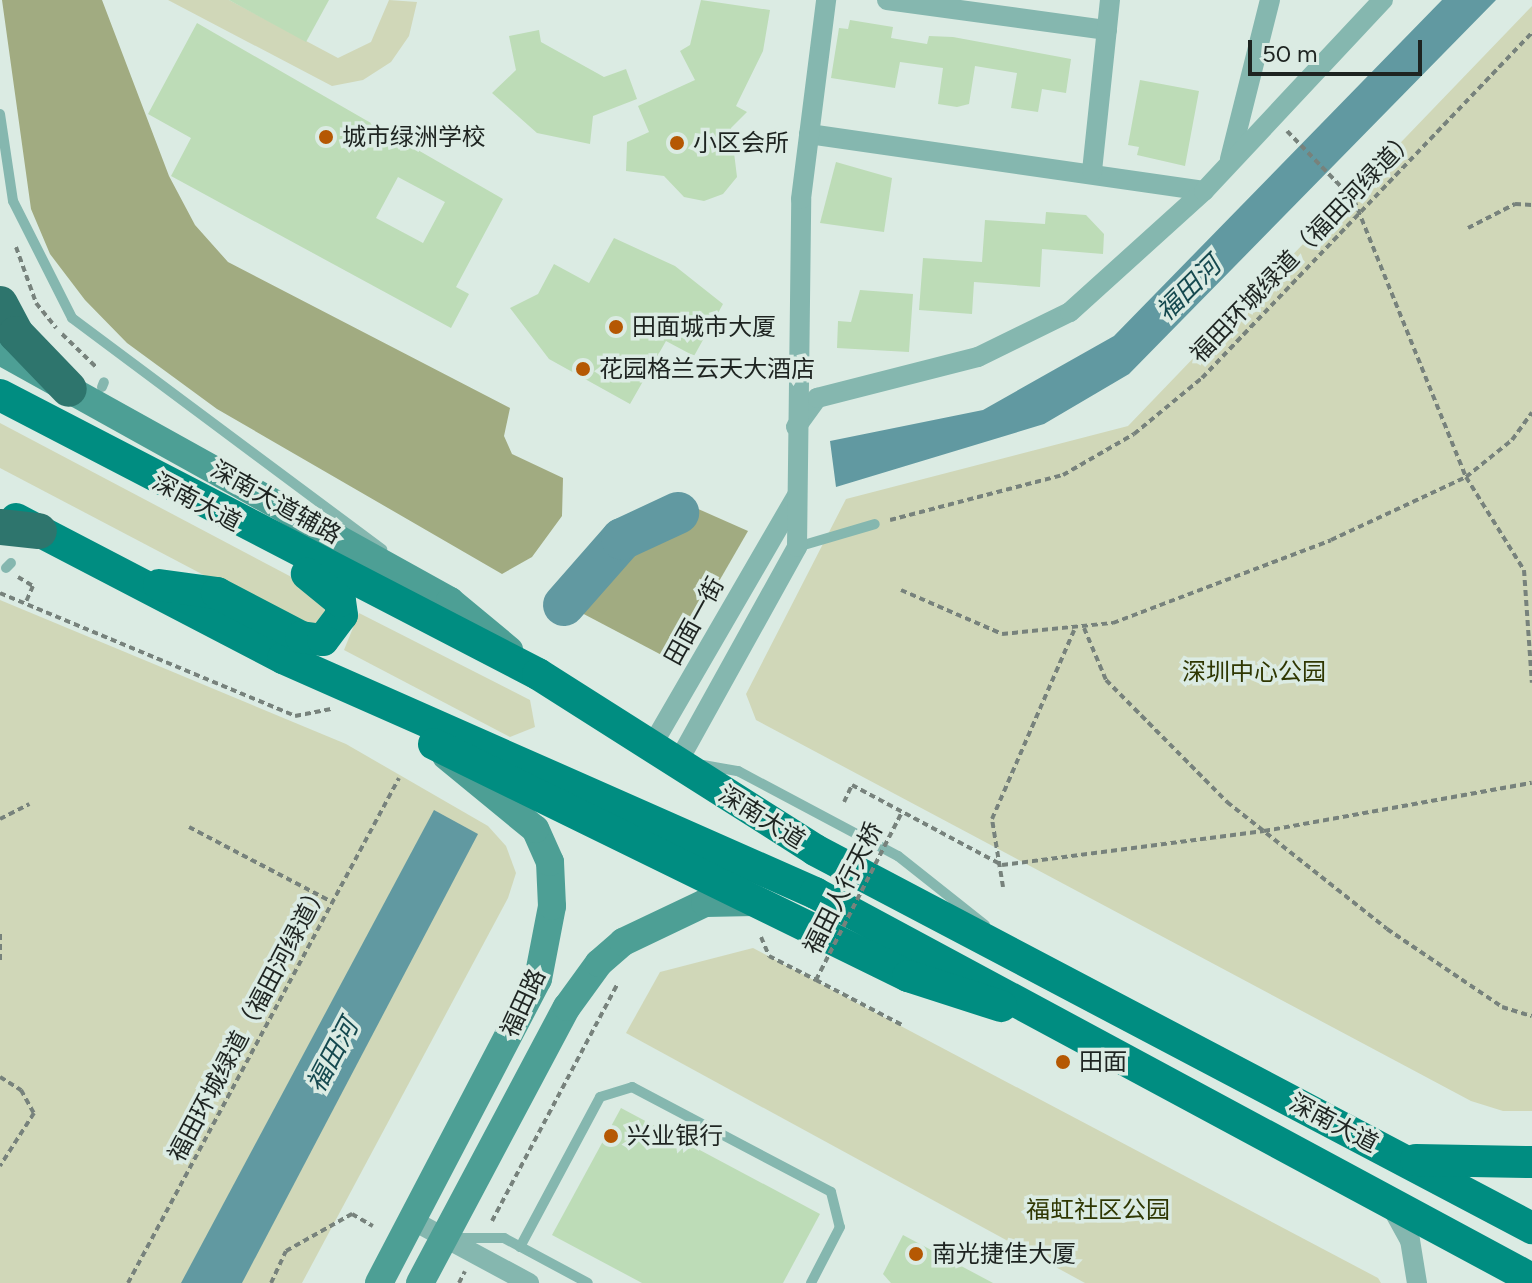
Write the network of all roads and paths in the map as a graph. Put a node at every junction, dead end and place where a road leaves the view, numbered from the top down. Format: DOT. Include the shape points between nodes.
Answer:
graph roads {
  1 [pos="826,0"];
  2 [pos="887,0"];
  3 [pos="1110,0"];
  4 [pos="1270,0"];
  5 [pos="1383,0"];
  6 [pos="1107,30"];
  7 [pos="1532,33"];
  8 [pos="0,114"];
  9 [pos="1287,132"];
  10 [pos="809,134"];
  11 [pos="1229,163"];
  12 [pos="1092,171"];
  13 [pos="1204,191"];
  14 [pos="1532,205"];
  15 [pos="1359,216"];
  16 [pos="1468,228"];
  17 [pos="0,304"];
  18 [pos="0,351"];
  19 [pos="92,386"];
  20 [pos="0,395"];
  21 [pos="1532,412"];
  22 [pos="796,427"];
  23 [pos="1466,477"];
  24 [pos="797,495"];
  25 [pos="0,513"];
  26 [pos="875,524"];
  27 [pos="0,527"];
  28 [pos="39,531"];
  29 [pos="266,540"];
  30 [pos="797,547"];
  31 [pos="17,577"];
  32 [pos="140,583"];
  33 [pos="901,590"];
  34 [pos="0,593"];
  35 [pos="450,601"];
  36 [pos="25,604"];
  37 [pos="1084,628"];
  38 [pos="1074,630"];
  39 [pos="538,674"];
  40 [pos="1532,683"];
  41 [pos="378,701"];
  42 [pos="434,744"];
  43 [pos="666,751"];
  44 [pos="399,778"];
  45 [pos="1532,783"];
  46 [pos="844,802"];
  47 [pos="29,804"];
  48 [pos="902,812"];
  49 [pos="0,819"];
  50 [pos="189,827"];
  51 [pos="1264,831"];
  52 [pos="1002,865"];
  53 [pos="1003,887"];
  54 [pos="333,902"];
  55 [pos="754,902"];
  56 [pos="0,934"];
  57 [pos="761,937"];
  58 [pos="0,961"];
  59 [pos="816,980"];
  60 [pos="620,981"];
  61 [pos="1043,1014"];
  62 [pos="1532,1016"];
  63 [pos="904,1026"];
  64 [pos="0,1077"];
  65 [pos="1390,1153"];
  66 [pos="1531,1162"];
  67 [pos="0,1166"];
  68 [pos="1376,1190"];
  69 [pos="412,1220"];
  70 [pos="373,1226"];
  71 [pos="1532,1228"];
  72 [pos="444,1237"];
  73 [pos="478,1246"];
  74 [pos="520,1247"];
  75 [pos="1532,1279"];
  76 [pos="128,1283"];
  77 [pos="271,1283"];
  78 [pos="379,1283"];
  79 [pos="420,1283"];
  80 [pos="459,1283"];
  81 [pos="529,1283"];
  82 [pos="588,1283"];
  83 [pos="811,1283"];
  84 [pos="1417,1283"];
  1 -- 10 [label="street"];
  2 -- 6 [label="street"];
  3 -- 6 [label="street"];
  4 -- 11 [label="street"];
  5 -- 11 [label="street"];
  6 -- 12 [label="street"];
  7 -- 15 [label="path, 福田环城绿道（福田河绿道）"];
  8 -- 35 [label="lane" via="13,201 72,318"];
  9 -- 15 [label="path" via="1354,200"];
  10 -- 12 [label="street"];
  10 -- 22 [label="street"];
  11 -- 13 [label="street"];
  12 -- 13 [label="street"];
  13 -- 22 [label="street" via="1070,312 1021,341 817,398"];
  14 -- 16 [label="path" via="1515,204"];
  15 -- 23 [label="path"];
  15 -- 26 [label="path, 福田环城绿道（福田河绿道）" via="1202,378 1085,465"];
  17 -- 19 [label="highway" via="16,334"];
  18 -- 19 [label="main road, 深南大道辅路"];
  19 -- 35 [label="main road, 深南大道辅路"];
  20 -- 29 [label="main road, 深南大道"];
  21 -- 23 [label="path" via="1512,440"];
  22 -- 24 [label="street"];
  23 -- 37 [label="path" via="1331,540"];
  23 -- 40 [label="path" via="1524,570"];
  24 -- 30 [label="street"];
  24 -- 43 [label="street, 田面一街"];
  25 -- 28 [label="main road, 深南大道"];
  26 -- 30 [label="lane"];
  27 -- 28 [label="highway"];
  28 -- 32 [label="main road, 深南大道"];
  29 -- 32 [label="main road" via="340,601 342,615 323,640 301,637 217,593"];
  29 -- 39 [label="main road, 深南大道"];
  30 -- 43 [label="street"];
  31 -- 36 [label="path" via="33,586"];
  32 -- 41 [label="main road, 深南大道"];
  33 -- 38 [label="path" via="1002,634"];
  34 -- 36 [label="path"];
  35 -- 39 [label="main road, 深南大道辅路"];
  36 -- 41 [label="path" via="295,716"];
  37 -- 38 [label="path"];
  37 -- 51 [label="path" via="1106,680"];
  38 -- 52 [label="path" via="992,819"];
  39 -- 43 [label="main road, 深南大道"];
  41 -- 42 [label="main road"];
  41 -- 61 [label="main road, 深南大道" via="772,873"];
  42 -- 55 [label="main road"];
  42 -- 69 [label="main road, 福田路" via="535,829 550,862 552,906 538,979"];
  43 -- 65 [label="main road, 深南大道" via="804,844"];
  44 -- 54 [label="path, 福田环城绿道（福田河绿道）"];
  45 -- 51 [label="path"];
  46 -- 48 [label="path, 福田人行天桥" via="852,785"];
  47 -- 49 [label="path"];
  48 -- 52 [label="path, 福田人行天桥"];
  48 -- 59 [label="path, 福田人行天桥, bridge"];
  50 -- 54 [label="path"];
  51 -- 52 [label="path"];
  51 -- 62 [label="path" via="1387,929 1502,1007"];
  52 -- 53 [label="path"];
  54 -- 76 [label="path, 福田环城绿道（福田河绿道）"];
  55 -- 61 [label="main road" via="947,992"];
  55 -- 72 [label="main road, 福田路" via="705,903 623,942 599,963 567,1007"];
  56 -- 58 [label="path"];
  57 -- 59 [label="path, 福田人行天桥, bridge" via="769,956"];
  59 -- 63 [label="path, 福田人行天桥"];
  60 -- 73 [label="path"];
  61 -- 68 [label="main road, 深南大道"];
  64 -- 67 [label="path" via="21,1090 34,1113"];
  65 -- 66 [label="main road" via="1443,1164"];
  65 -- 71 [label="main road, 深南大道"];
  68 -- 75 [label="main road, 深南大道"];
  68 -- 84 [label="street" via="1405,1226"];
  69 -- 72 [label="street"];
  69 -- 78 [label="main road, 福田路"];
  70 -- 77 [label="path" via="352,1214 286,1251"];
  72 -- 73 [label="street"];
  72 -- 79 [label="main road, 福田路"];
  73 -- 74 [label="lane"];
  73 -- 80 [label="path"];
  73 -- 81 [label="street"];
  74 -- 82 [label="lane"];
  74 -- 83 [label="lane" via="600,1097 632,1087 831,1192 840,1227"];
}
